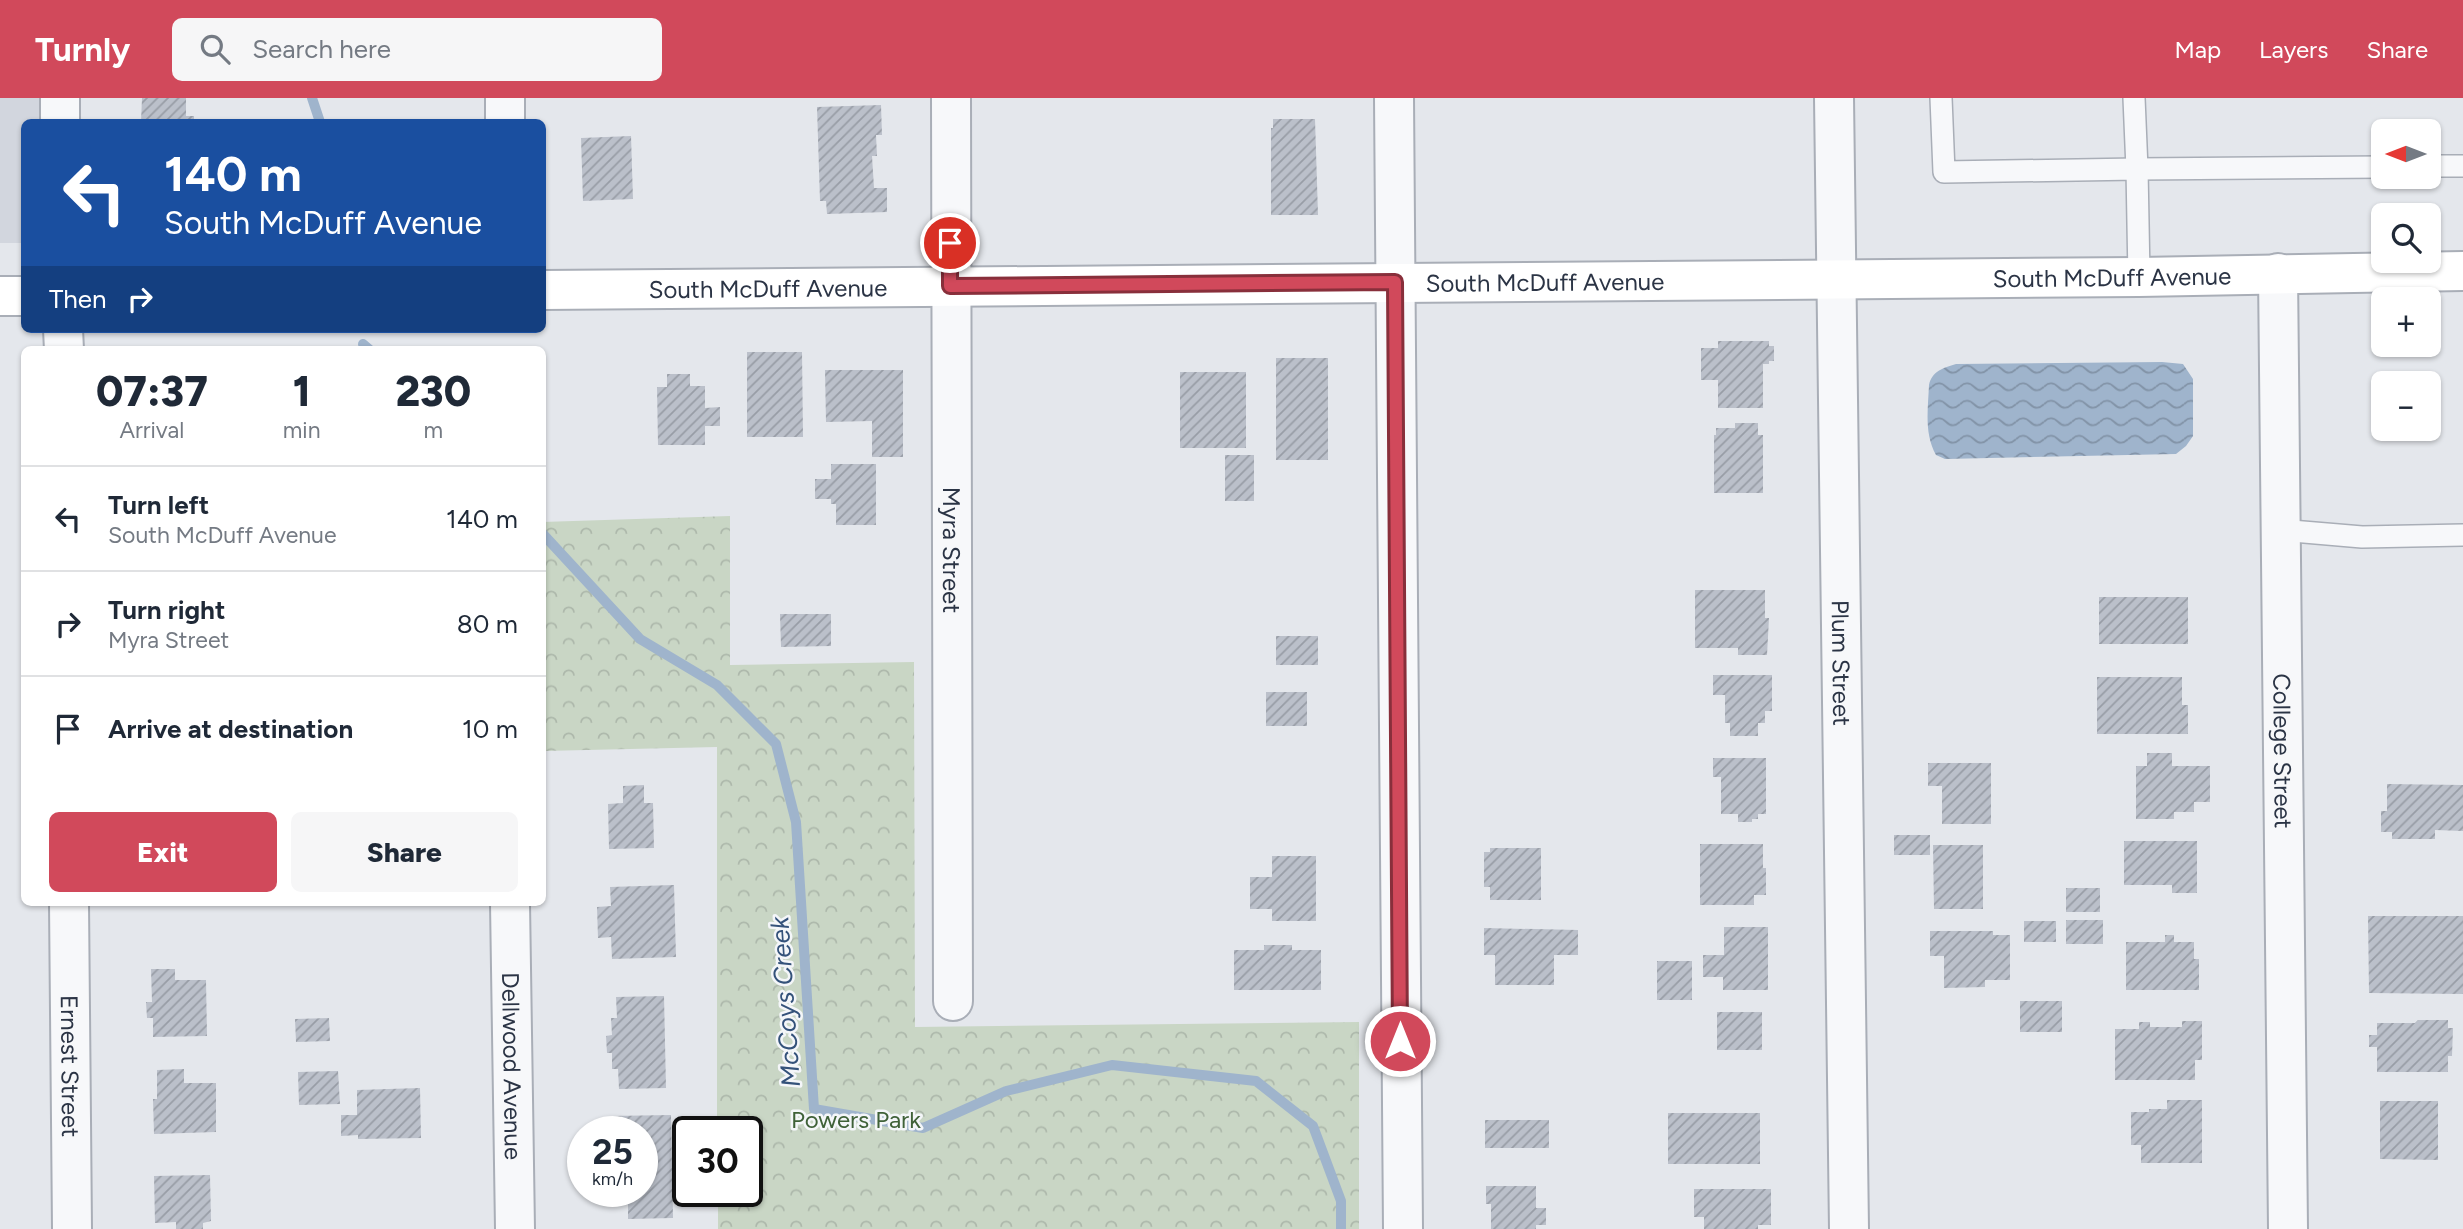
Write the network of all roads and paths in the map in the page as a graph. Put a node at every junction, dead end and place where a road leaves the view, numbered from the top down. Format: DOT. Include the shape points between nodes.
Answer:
graph roads {
  1 [pos="60,98"];
  2 [pos="505,98"];
  3 [pos="951,98"];
  4 [pos="1394,98"];
  5 [pos="1834,98"];
  6 [pos="1941,98"];
  7 [pos="2134,98"];
  8 [pos="60,119"];
  9 [pos="505,119"];
  10 [pos="2441,166"];
  11 [pos="2463,166"];
  12 [pos="2371,167"];
  13 [pos="2137,169"];
  14 [pos="2463,271"];
  15 [pos="2278,273"];
  16 [pos="2139,277"];
  17 [pos="1837,279"];
  18 [pos="1395,282"];
  19 [pos="950,286"];
  20 [pos="546,290"];
  21 [pos="0,296"];
  22 [pos="21,296"];
  23 [pos="2281,530"];
  24 [pos="2463,535"];
  25 [pos="69,906"];
  26 [pos="510,906"];
  27 [pos="953,1001"];
  28 [pos="72,1229"];
  29 [pos="515,1229"];
  30 [pos="1403,1229"];
  31 [pos="1849,1229"];
  32 [pos="2288,1229"];
  1 -- 8 [label="street"];
  2 -- 9 [label="street"];
  3 -- 19 [label="street, Myra Street"];
  4 -- 18 [label="street"];
  5 -- 17 [label="street, Plum Street"];
  6 -- 13 [label="lane" via="1944,172"];
  7 -- 13 [label="lane"];
  10 -- 11 [label="lane"];
  12 -- 13 [label="lane"];
  13 -- 16 [label="lane"];
  14 -- 15 [label="main road, South McDuff Avenue"];
  15 -- 16 [label="main road, South McDuff Avenue"];
  15 -- 23 [label="street, College Street"];
  16 -- 17 [label="main road, South McDuff Avenue"];
  17 -- 18 [label="main road, South McDuff Avenue"];
  17 -- 31 [label="street, Plum Street"];
  18 -- 19 [label="main road, South McDuff Avenue"];
  18 -- 30 [label="street"];
  19 -- 20 [label="main road, South McDuff Avenue"];
  19 -- 27 [label="street, Myra Street"];
  21 -- 22 [label="main road"];
  23 -- 24 [label="lane" via="2362,537"];
  23 -- 32 [label="street, College Street"];
  25 -- 28 [label="street, Ernest Street"];
  26 -- 29 [label="street, Dellwood Avenue"];
}
